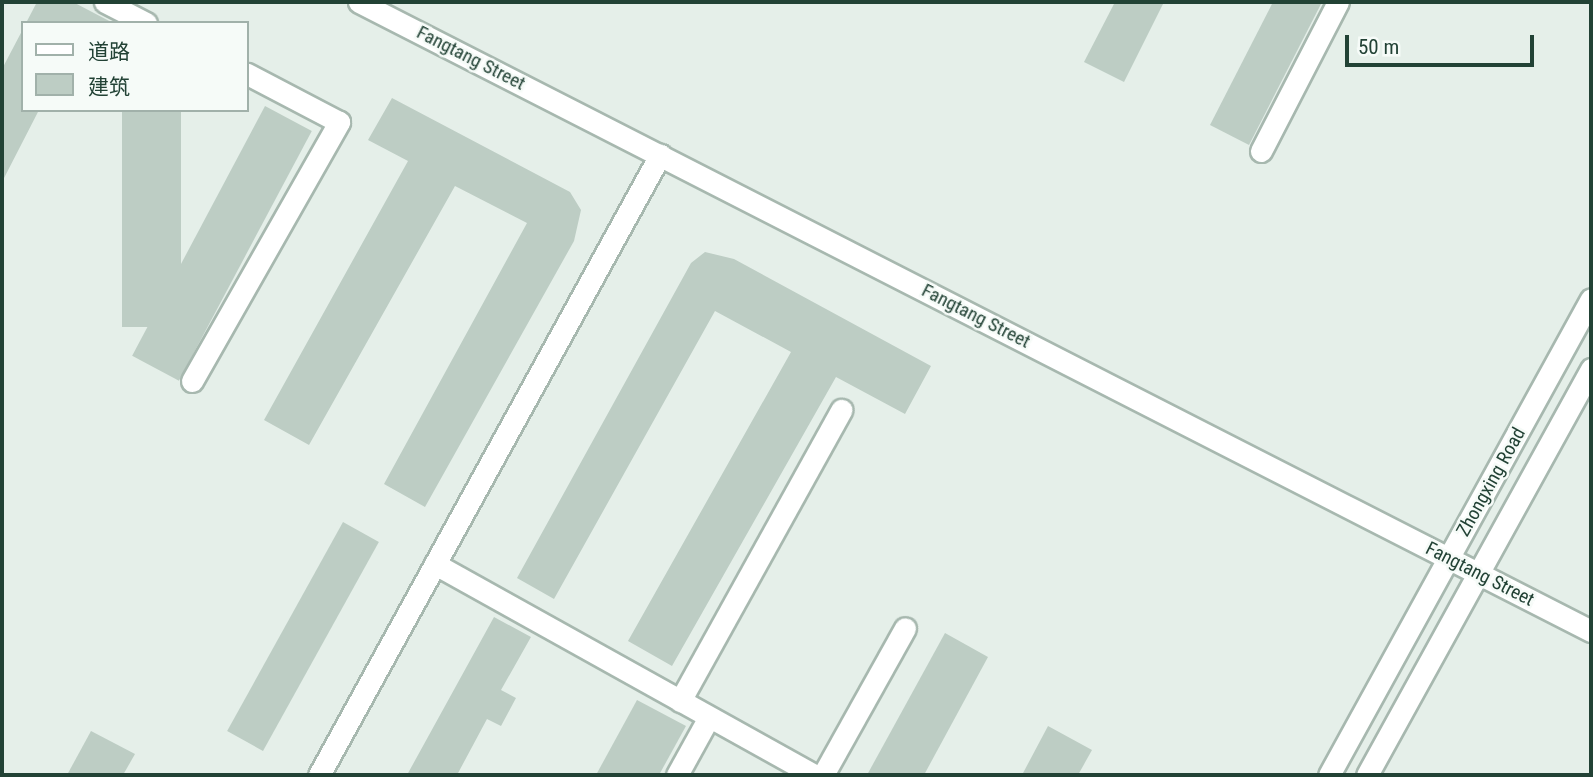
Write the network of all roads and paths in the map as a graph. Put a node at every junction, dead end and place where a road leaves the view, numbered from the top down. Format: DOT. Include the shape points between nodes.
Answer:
graph roads {
  1 [pos="105,2"];
  2 [pos="359,2"];
  3 [pos="1338,2"];
  4 [pos="142,21"];
  5 [pos="248,75"];
  6 [pos="1261,151"];
  7 [pos="660,155"];
  8 [pos="1591,299"];
  9 [pos="1591,369"];
  10 [pos="192,381"];
  11 [pos="841,410"];
  12 [pos="1449,558"];
  13 [pos="435,564"];
  14 [pos="1479,573"];
  15 [pos="905,628"];
  16 [pos="1591,631"];
  17 [pos="680,701"];
  18 [pos="709,717"];
  19 [pos="319,775"];
  20 [pos="677,775"];
  21 [pos="814,775"];
  22 [pos="823,775"];
  23 [pos="1329,775"];
  24 [pos="1367,775"];
  1 -- 4 [label="street"];
  2 -- 7 [label="street, Fangtang Street"];
  3 -- 6 [label="street"];
  5 -- 10 [label="street" via="339,122"];
  7 -- 12 [label="street, Fangtang Street"];
  7 -- 13 [label="street"];
  8 -- 12 [label="street, Zhongxing Road"];
  9 -- 14 [label="street, Zhongxing Road"];
  11 -- 17 [label="street"];
  12 -- 14 [label="street, Fangtang Street"];
  12 -- 23 [label="street, Zhongxing Road"];
  13 -- 17 [label="street"];
  13 -- 19 [label="street"];
  14 -- 16 [label="street, Fangtang Street"];
  14 -- 24 [label="street, Zhongxing Road"];
  15 -- 22 [label="street"];
  17 -- 18 [label="street"];
  18 -- 20 [label="street"];
  18 -- 21 [label="street"];
}
